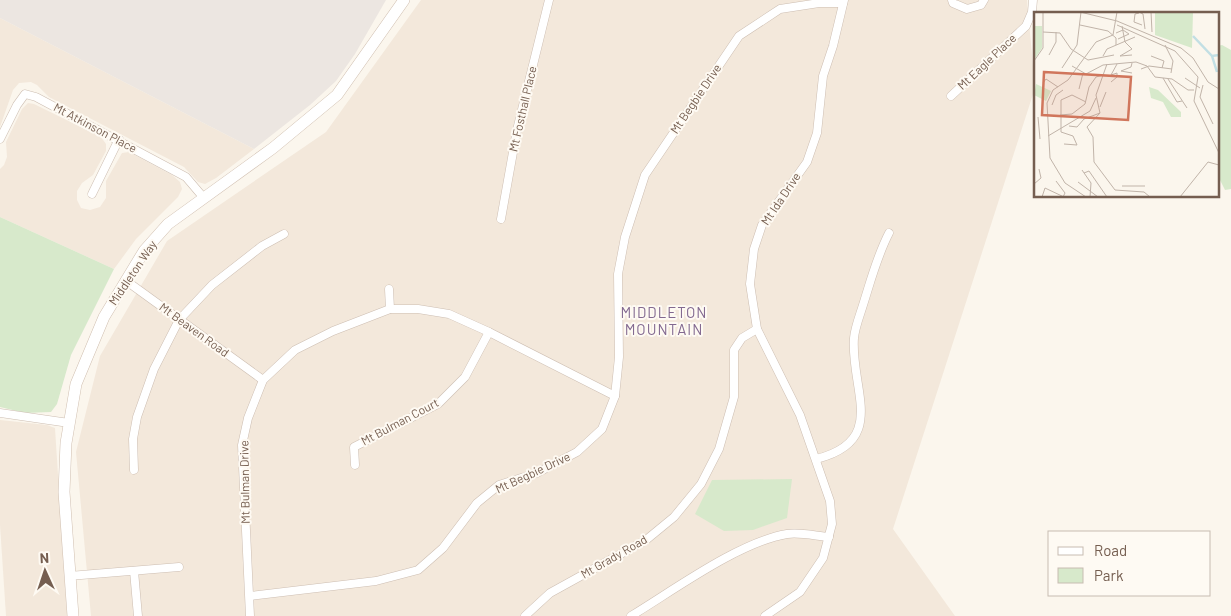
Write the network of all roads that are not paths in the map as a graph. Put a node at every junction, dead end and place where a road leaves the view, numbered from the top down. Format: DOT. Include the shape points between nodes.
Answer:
graph roads {
  1 [pos="404,0"];
  2 [pos="549,0"];
  3 [pos="952,0"];
  4 [pos="984,0"];
  5 [pos="1033,0"];
  6 [pos="844,2"];
  7 [pos="951,96"];
  8 [pos="0,139"];
  9 [pos="119,139"];
  10 [pos="92,194"];
  11 [pos="203,197"];
  12 [pos="501,218"];
  13 [pos="889,233"];
  14 [pos="284,234"];
  15 [pos="126,280"];
  16 [pos="389,289"];
  17 [pos="390,309"];
  18 [pos="179,320"];
  19 [pos="757,329"];
  20 [pos="488,332"];
  21 [pos="263,380"];
  22 [pos="615,396"];
  23 [pos="0,413"];
  24 [pos="69,423"];
  25 [pos="816,459"];
  26 [pos="355,466"];
  27 [pos="134,470"];
  28 [pos="829,537"];
  29 [pos="179,567"];
  30 [pos="134,571"];
  31 [pos="69,576"];
  32 [pos="250,596"];
  33 [pos="73,616"];
  34 [pos="138,616"];
  35 [pos="250,616"];
  36 [pos="525,616"];
  37 [pos="631,616"];
  38 [pos="765,616"];
  1 -- 11 [label="street, Middleton Way" via="337,95 272,148"];
  2 -- 12 [label="street, Mt Fosthall Place" via="517,130"];
  3 -- 4 [label="street" via="967,9 981,5"];
  5 -- 7 [label="street, Mt Eagle Place" via="1026,26"];
  6 -- 19 [label="street, Mt Ida Drive" via="823,76 817,133 807,162 762,225 754,249 750,284"];
  6 -- 22 [label="street, Mt Begbie Drive" via="780,9 739,36 645,174 628,222 618,274 619,357"];
  8 -- 9 [label="street, Mt Atkinson Place" via="25,94"];
  9 -- 10 [label="street"];
  9 -- 11 [label="street, Mt Atkinson Place" via="186,177"];
  11 -- 15 [label="street, Middleton Way" via="168,224 144,251"];
  13 -- 25 [label="street" via="880,250 854,335 853,356 862,411 859,432 845,448"];
  14 -- 18 [label="street" via="262,246 212,285"];
  15 -- 18 [label="street, Mt Beaven Road"];
  15 -- 24 [label="street, Middleton Way" via="104,318 76,384"];
  16 -- 17 [label="street"];
  17 -- 20 [label="street, Mt Bulman Drive" via="418,308 449,314"];
  17 -- 21 [label="street, Mt Bulman Drive" via="295,350"];
  18 -- 21 [label="street, Mt Beaven Road"];
  18 -- 27 [label="street" via="154,369 137,417 133,439"];
  19 -- 25 [label="street, Mt Ida Drive" via="800,415"];
  19 -- 36 [label="street, Mt Grady Road" via="742,338 734,350 734,397 719,449 701,484 674,517 646,540 550,593"];
  20 -- 22 [label="street, Mt Bulman Drive"];
  20 -- 26 [label="street, Mt Bulman Court" via="465,377 438,404 354,447"];
  21 -- 32 [label="street, Mt Bulman Drive" via="248,418 242,445"];
  22 -- 32 [label="street, Mt Begbie Drive" via="602,429 577,452 538,473 499,485 478,503 443,548 418,570 376,581"];
  23 -- 24 [label="street"];
  24 -- 31 [label="street, Middleton Way" via="64,492"];
  25 -- 28 [label="street, Mt Ida Drive" via="830,501 832,524"];
  28 -- 37 [label="street" via="789,534 767,538"];
  28 -- 38 [label="street, Mt Ida Drive" via="823,558 800,592"];
  29 -- 30 [label="street"];
  30 -- 31 [label="street"];
  30 -- 34 [label="street"];
  31 -- 33 [label="street, Middleton Way"];
  32 -- 35 [label="street, Mt Bulman Drive"];
}
